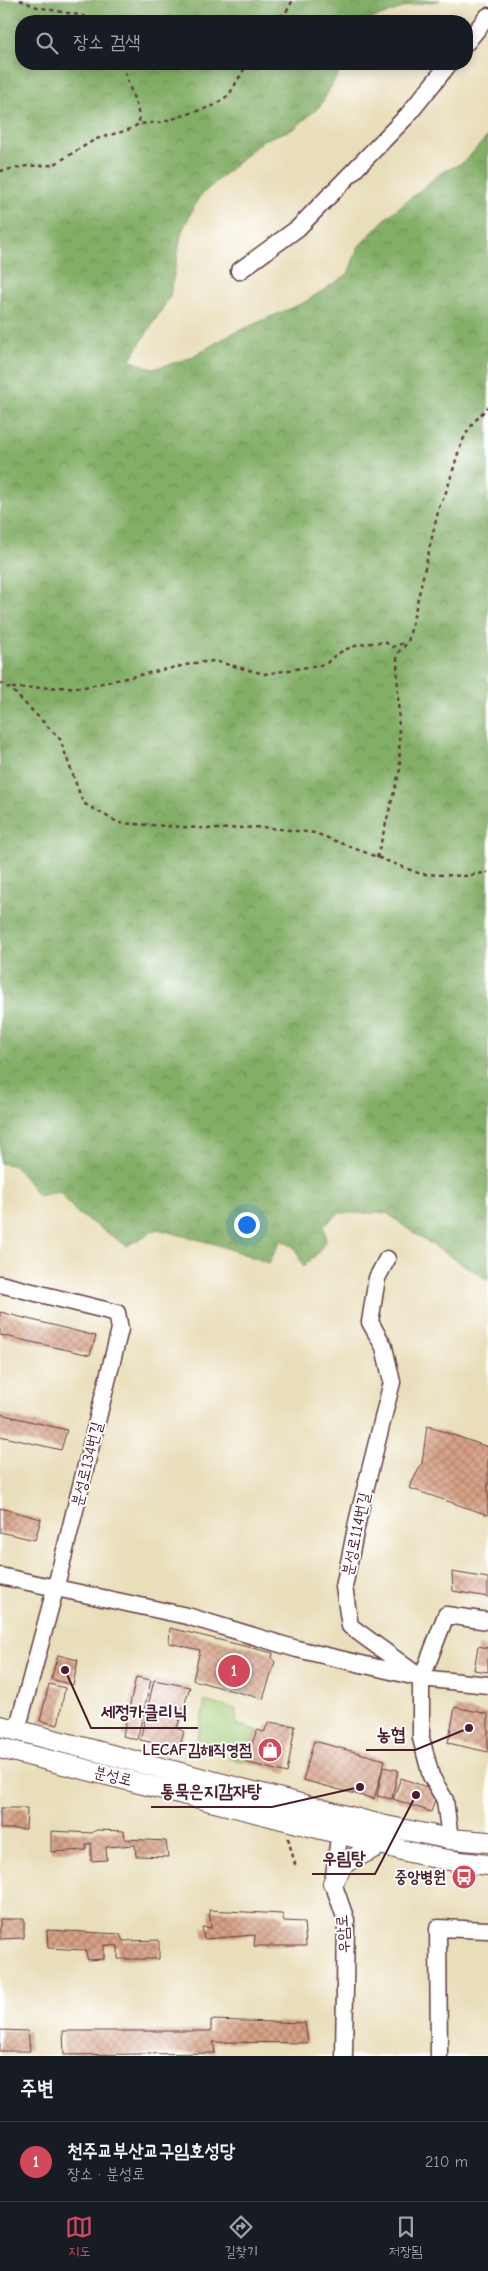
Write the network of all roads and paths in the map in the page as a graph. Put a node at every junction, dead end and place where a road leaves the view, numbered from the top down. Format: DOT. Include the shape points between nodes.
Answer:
graph roads {
  1 [pos="20,0"];
  2 [pos="293,0"];
  3 [pos="78,15"];
  4 [pos="282,15"];
  5 [pos="488,16"];
  6 [pos="473,35"];
  7 [pos="124,70"];
  8 [pos="244,70"];
  9 [pos="444,70"];
  10 [pos="139,124"];
  11 [pos="0,171"];
  12 [pos="238,271"];
  13 [pos="488,407"];
  14 [pos="408,642"];
  15 [pos="0,683"];
  16 [pos="11,688"];
  17 [pos="377,858"];
  18 [pos="488,872"];
  19 [pos="387,1259"];
  20 [pos="0,1284"];
  21 [pos="0,1576"];
  22 [pos="56,1586"];
  23 [pos="488,1620"];
  24 [pos="424,1673"];
  25 [pos="488,1675"];
  26 [pos="488,1685"];
  27 [pos="8,1728"];
  28 [pos="0,1748"];
  29 [pos="343,1814"];
  30 [pos="339,1834"];
  31 [pos="450,1838"];
  32 [pos="488,1842"];
  33 [pos="381,1844"];
  34 [pos="488,1865"];
  35 [pos="333,1883"];
  36 [pos="488,1930"];
  37 [pos="344,2056"];
  38 [pos="439,2056"];
  1 -- 3 [label="path"];
  2 -- 4 [label="path"];
  5 -- 6 [label="street"];
  7 -- 10 [label="path"];
  8 -- 10 [label="path" via="235,87 220,102 182,117"];
  9 -- 12 [label="street" via="407,116 298,228"];
  10 -- 11 [label="path" via="96,139 53,165"];
  13 -- 14 [label="path" via="466,435 439,507"];
  14 -- 16 [label="path" via="392,647 386,642 358,644 332,657 326,664 265,674 214,661 176,666 84,687"];
  14 -- 17 [label="path" via="397,659 400,769"];
  15 -- 16 [label="path"];
  16 -- 17 [label="path" via="60,739 83,803 119,823 217,829 262,827 315,833"];
  17 -- 18 [label="path" via="421,874 467,876"];
  19 -- 24 [label="street, 분성로114번길" via="377,1278 370,1322 384,1348 392,1382 344,1587 350,1626"];
  20 -- 22 [label="street, 분성로134번길" via="117,1313 120,1329"];
  21 -- 22 [label="street"];
  22 -- 24 [label="street" via="187,1616 297,1649"];
  22 -- 27 [label="street, 분성로134번길"];
  23 -- 24 [label="street" via="446,1615"];
  24 -- 25 [label="street"];
  24 -- 26 [label="street"];
  24 -- 31 [label="street" via="421,1738 430,1776 445,1800"];
  27 -- 29 [label="main road, 분성로"];
  28 -- 30 [label="main road, 분성로"];
  29 -- 30 [label="street, 우암로"];
  29 -- 31 [label="main road, 분성로"];
  30 -- 33 [label="main road, 분성로"];
  30 -- 35 [label="street, 우암로"];
  31 -- 32 [label="main road, 분성로"];
  33 -- 34 [label="main road, 분성로" via="460,1863"];
  33 -- 35 [label="main road" via="343,1864"];
  35 -- 37 [label="street, 우암로" via="346,1920"];
  36 -- 38 [label="street" via="438,1928"];
}
